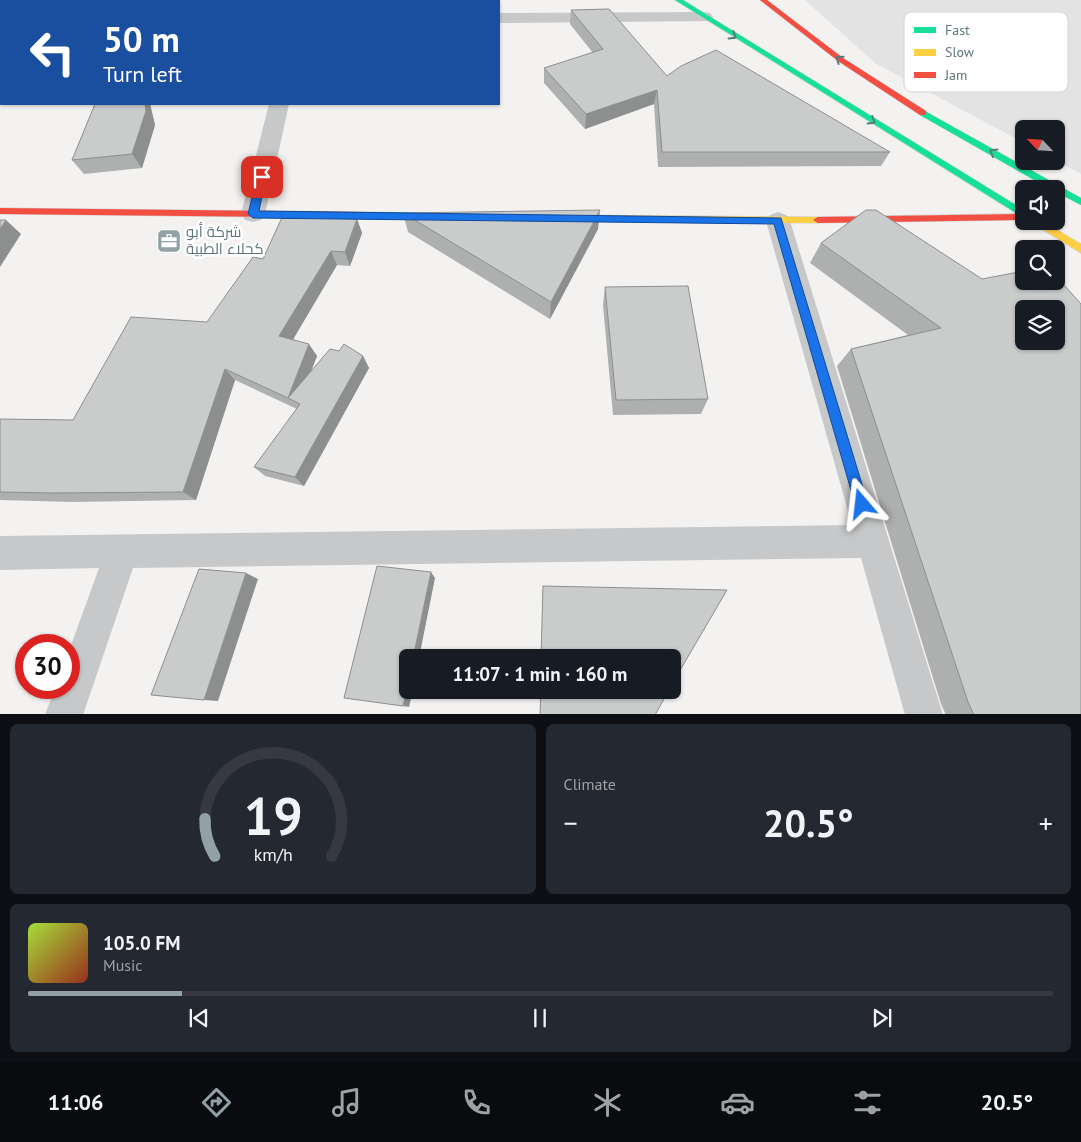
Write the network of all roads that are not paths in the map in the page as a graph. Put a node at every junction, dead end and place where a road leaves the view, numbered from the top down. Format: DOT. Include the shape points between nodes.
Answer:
graph roads {
  1 [pos="678,0"];
  2 [pos="763,0"];
  3 [pos="704,17"];
  4 [pos="500,18"];
  5 [pos="280,105"];
  6 [pos="1081,202"];
  7 [pos="1015,210"];
  8 [pos="0,211"];
  9 [pos="253,214"];
  10 [pos="451,216"];
  11 [pos="1015,216"];
  12 [pos="550,218"];
  13 [pos="778,221"];
  14 [pos="1049,230"];
  15 [pos="1081,249"];
  16 [pos="873,541"];
  17 [pos="122,551"];
  18 [pos="0,552"];
  19 [pos="64,714"];
  20 [pos="924,714"];
  1 -- 3 [label="street"];
  6 -- 2 [label="street, one-way" via="894,96 821,47"];
  3 -- 4 [label="street"];
  3 -- 7 [label="street, one-way"];
  5 -- 9 [label="street"];
  8 -- 9 [label="street"];
  9 -- 10 [label="street"];
  11 -- 13 [label="street"];
  12 -- 13 [label="street"];
  13 -- 16 [label="street"];
  14 -- 15 [label="street"];
  16 -- 17 [label="street"];
  16 -- 20 [label="street"];
  17 -- 18 [label="street"];
  17 -- 19 [label="street"];
}
